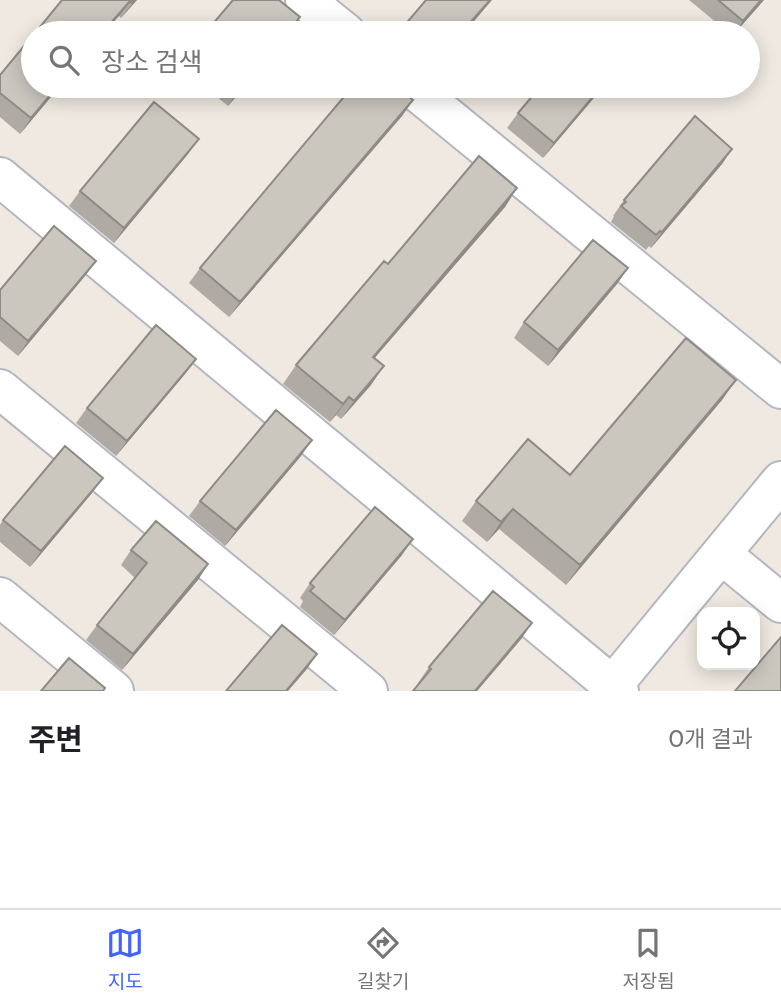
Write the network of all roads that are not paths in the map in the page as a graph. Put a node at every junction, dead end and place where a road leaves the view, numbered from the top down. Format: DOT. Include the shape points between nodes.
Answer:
graph roads {
  1 [pos="306,0"];
  2 [pos="331,21"];
  3 [pos="425,98"];
  4 [pos="0,177"];
  5 [pos="0,389"];
  6 [pos="781,389"];
  7 [pos="781,481"];
  8 [pos="721,554"];
  9 [pos="0,597"];
  10 [pos="781,603"];
  11 [pos="613,689"];
  12 [pos="114,691"];
  13 [pos="368,691"];
  1 -- 2 [label="street"];
  3 -- 6 [label="street"];
  4 -- 11 [label="street"];
  5 -- 13 [label="street"];
  7 -- 8 [label="street"];
  8 -- 10 [label="street"];
  8 -- 11 [label="street"];
  9 -- 12 [label="street"];
}
